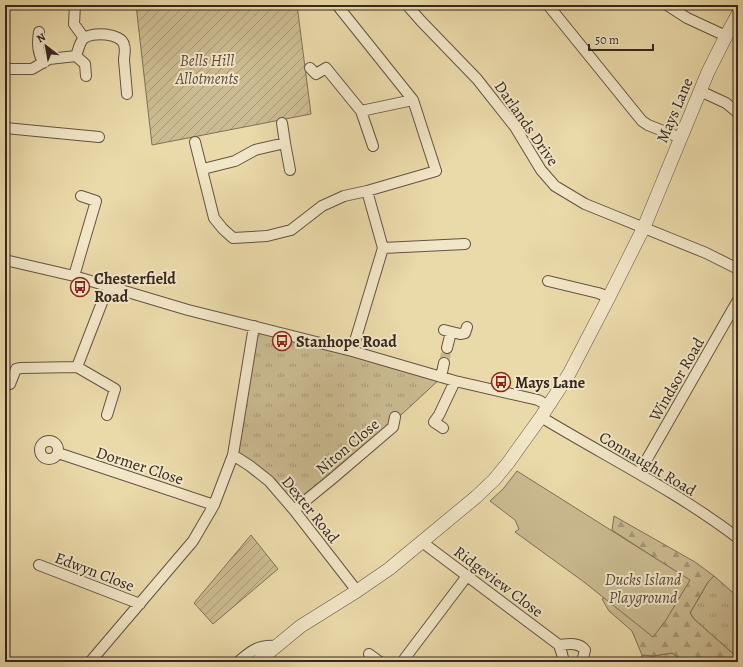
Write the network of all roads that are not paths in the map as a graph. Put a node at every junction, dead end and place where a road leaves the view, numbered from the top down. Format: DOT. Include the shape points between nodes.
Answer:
graph roads {
  1 [pos="76,5"];
  2 [pos="337,5"];
  3 [pos="407,5"];
  4 [pos="548,5"];
  5 [pos="667,5"];
  6 [pos="738,14"];
  7 [pos="39,32"];
  8 [pos="726,36"];
  9 [pos="84,38"];
  10 [pos="76,56"];
  11 [pos="43,63"];
  12 [pos="310,68"];
  13 [pos="5,69"];
  14 [pos="86,76"];
  15 [pos="700,91"];
  16 [pos="127,94"];
  17 [pos="413,100"];
  18 [pos="361,111"];
  19 [pos="738,112"];
  20 [pos="282,123"];
  21 [pos="5,128"];
  22 [pos="99,138"];
  23 [pos="681,138"];
  24 [pos="196,142"];
  25 [pos="285,143"];
  26 [pos="373,146"];
  27 [pos="203,169"];
  28 [pos="290,170"];
  29 [pos="367,191"];
  30 [pos="81,196"];
  31 [pos="644,227"];
  32 [pos="465,244"];
  33 [pos="383,248"];
  34 [pos="5,260"];
  35 [pos="738,269"];
  36 [pos="74,276"];
  37 [pos="548,281"];
  38 [pos="108,287"];
  39 [pos="609,297"];
  40 [pos="738,300"];
  41 [pos="254,326"];
  42 [pos="466,327"];
  43 [pos="447,348"];
  44 [pos="352,351"];
  45 [pos="444,363"];
  46 [pos="77,367"];
  47 [pos="441,377"];
  48 [pos="455,381"];
  49 [pos="10,384"];
  50 [pos="549,406"];
  51 [pos="107,415"];
  52 [pos="395,417"];
  53 [pos="541,417"];
  54 [pos="443,428"];
  55 [pos="58,453"];
  56 [pos="233,455"];
  57 [pos="640,473"];
  58 [pos="214,505"];
  59 [pos="294,510"];
  60 [pos="738,538"];
  61 [pos="422,542"];
  62 [pos="38,565"];
  63 [pos="467,576"];
  64 [pos="357,591"];
  65 [pos="140,604"];
  66 [pos="559,645"];
  67 [pos="276,646"];
  68 [pos="369,654"];
  69 [pos="90,662"];
  70 [pos="238,662"];
  71 [pos="257,662"];
  72 [pos="380,662"];
  73 [pos="402,662"];
  74 [pos="564,662"];
  75 [pos="582,662"];
  1 -- 9 [label="street" via="74,24"];
  2 -- 17 [label="street"];
  3 -- 31 [label="street, Darlands Drive" via="477,79 515,127 541,170 555,186 585,204"];
  4 -- 23 [label="street" via="642,121"];
  5 -- 8 [label="street" via="686,18"];
  6 -- 8 [label="street, Mays Lane"];
  7 -- 11 [label="street" via="37,43"];
  8 -- 15 [label="street, Mays Lane"];
  9 -- 10 [label="street"];
  9 -- 16 [label="street" via="96,34 114,36 122,40"];
  10 -- 11 [label="street"];
  10 -- 14 [label="street" via="85,64"];
  11 -- 13 [label="street" via="32,69"];
  12 -- 18 [label="street" via="316,74 326,68"];
  15 -- 19 [label="street"];
  15 -- 23 [label="street, Mays Lane"];
  17 -- 18 [label="street"];
  17 -- 29 [label="street" via="436,171"];
  18 -- 26 [label="street"];
  20 -- 25 [label="street"];
  21 -- 22 [label="street"];
  23 -- 31 [label="street, Mays Lane"];
  24 -- 27 [label="street"];
  25 -- 27 [label="street" via="255,150 235,161"];
  25 -- 28 [label="street"];
  27 -- 29 [label="street" via="214,218 233,238 267,236 291,230 322,206 344,196"];
  29 -- 33 [label="street"];
  30 -- 36 [label="street" via="96,201"];
  31 -- 35 [label="street, Darlands Drive"];
  31 -- 39 [label="street, Mays Lane"];
  32 -- 33 [label="street"];
  33 -- 44 [label="street"];
  34 -- 36 [label="street"];
  36 -- 38 [label="street"];
  37 -- 39 [label="street"];
  38 -- 41 [label="street"];
  38 -- 46 [label="street"];
  39 -- 50 [label="street, Mays Lane" via="569,374"];
  40 -- 57 [label="street, Windsor Road"];
  41 -- 44 [label="street"];
  41 -- 56 [label="street"];
  42 -- 43 [label="street" via="464,333 460,334 447,331"];
  44 -- 47 [label="street"];
  45 -- 47 [label="street"];
  46 -- 49 [label="street" via="16,369"];
  46 -- 51 [label="street" via="115,389"];
  47 -- 48 [label="street"];
  48 -- 50 [label="street" via="538,400"];
  48 -- 54 [label="street" via="434,422"];
  50 -- 53 [label="street, Mays Lane"];
  52 -- 59 [label="street, Niton Close" via="392,427"];
  53 -- 57 [label="street, Connaught Road"];
  53 -- 61 [label="street, Mays Lane" via="494,480"];
  55 -- 58 [label="street, Dormer Close"];
  56 -- 58 [label="street"];
  56 -- 59 [label="street, Dexter Road" via="269,481"];
  57 -- 60 [label="street, Connaught Road" via="716,521"];
  58 -- 65 [label="street" via="193,541"];
  59 -- 64 [label="street, Dexter Road"];
  61 -- 63 [label="street, Ridgeview Close"];
  61 -- 64 [label="street, Mays Lane"];
  62 -- 65 [label="street, Edwyn Close"];
  63 -- 66 [label="street, Ridgeview Close"];
  63 -- 73 [label="street"];
  64 -- 67 [label="street, Mays Lane" via="301,626"];
  65 -- 69 [label="street"];
  66 -- 74 [label="street"];
  66 -- 75 [label="street" via="570,643 582,647 585,650"];
  67 -- 70 [label="street" via="260,647"];
  67 -- 71 [label="street, Mays Lane"];
  68 -- 72 [label="street"];
}
